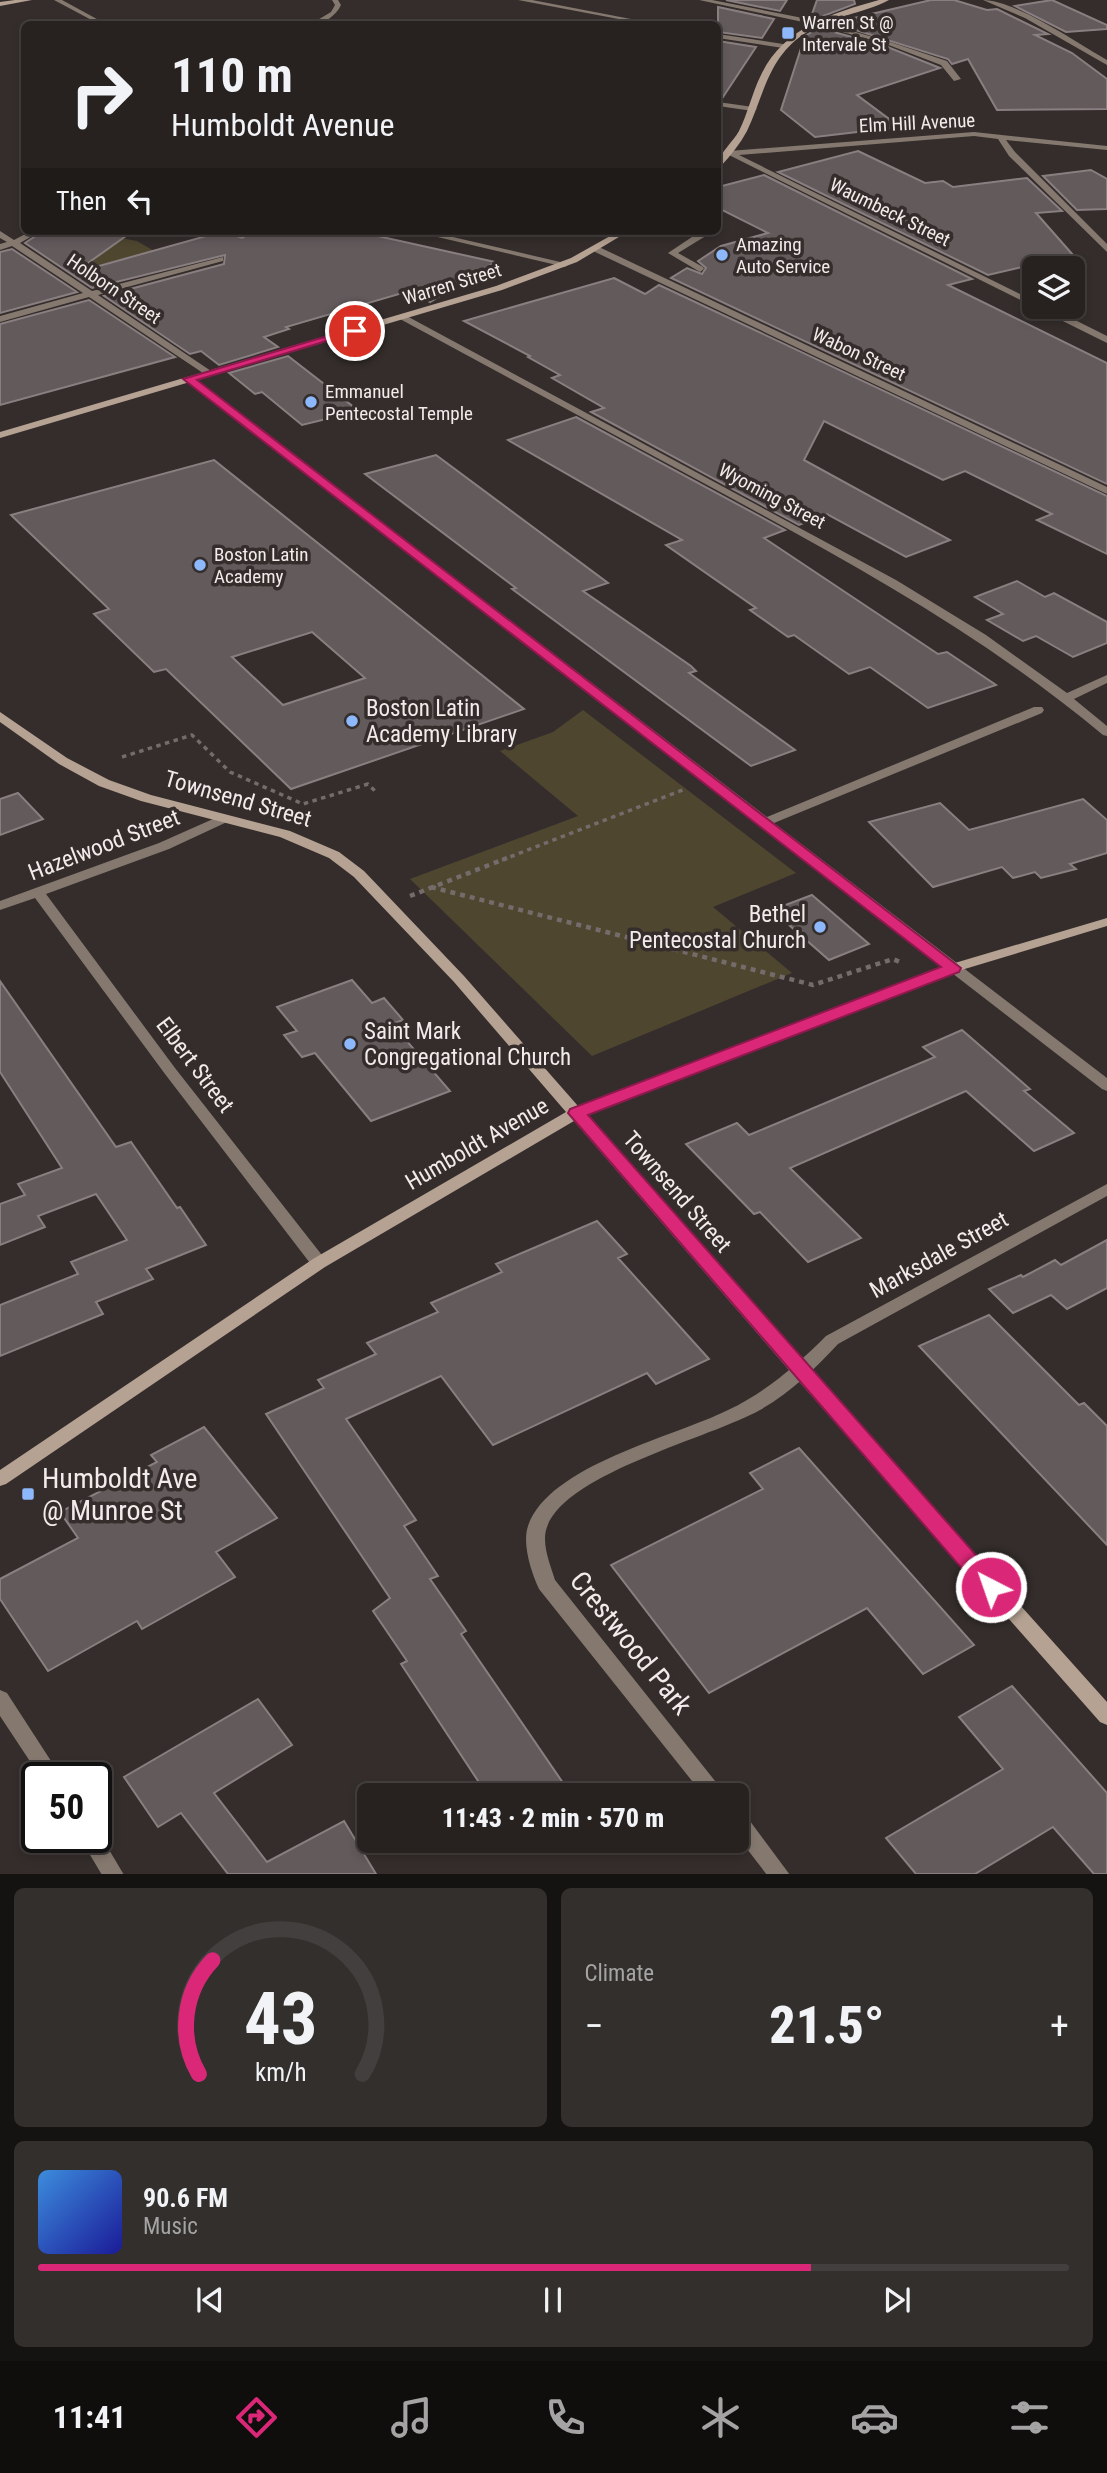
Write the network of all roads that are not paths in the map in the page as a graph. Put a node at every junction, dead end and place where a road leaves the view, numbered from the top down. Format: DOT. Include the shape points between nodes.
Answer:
graph roads {
  1 [pos="29,0"];
  2 [pos="57,0"];
  3 [pos="335,0"];
  4 [pos="521,0"];
  5 [pos="702,0"];
  6 [pos="886,0"];
  7 [pos="986,0"];
  8 [pos="0,4"];
  9 [pos="97,21"];
  10 [pos="319,21"];
  11 [pos="637,21"];
  12 [pos="818,23"];
  13 [pos="721,36"];
  14 [pos="783,46"];
  15 [pos="1107,63"];
  16 [pos="957,79"];
  17 [pos="721,104"];
  18 [pos="753,109"];
  19 [pos="999,135"];
  20 [pos="1107,148"];
  21 [pos="729,153"];
  22 [pos="721,161"];
  23 [pos="0,234"];
  24 [pos="29,235"];
  25 [pos="434,235"];
  26 [pos="619,235"];
  27 [pos="703,235"];
  28 [pos="14,243"];
  29 [pos="0,247"];
  30 [pos="596,249"];
  31 [pos="1107,249"];
  32 [pos="220,259"];
  33 [pos="565,264"];
  34 [pos="700,269"];
  35 [pos="90,294"];
  36 [pos="1022,298"];
  37 [pos="404,317"];
  38 [pos="0,318"];
  39 [pos="1066,319"];
  40 [pos="1107,330"];
  41 [pos="1096,334"];
  42 [pos="1107,340"];
  43 [pos="209,373"];
  44 [pos="188,379"];
  45 [pos="0,435"];
  46 [pos="1107,491"];
  47 [pos="1107,680"];
  48 [pos="1068,697"];
  49 [pos="1038,710"];
  50 [pos="0,716"];
  51 [pos="1107,732"];
  52 [pos="222,819"];
  53 [pos="764,823"];
  54 [pos="38,892"];
  55 [pos="0,906"];
  56 [pos="1107,922"];
  57 [pos="953,968"];
  58 [pos="1107,1086"];
  59 [pos="576,1113"];
  60 [pos="1107,1189"];
  61 [pos="319,1263"];
  62 [pos="801,1373"];
  63 [pos="0,1479"];
  64 [pos="0,1699"];
  65 [pos="1107,1716"];
  66 [pos="41,1762"];
  67 [pos="707,1783"];
  68 [pos="749,1835"];
  69 [pos="101,1853"];
  70 [pos="114,1874"];
  71 [pos="780,1874"];
  1 -- 8 [label="main road"];
  2 -- 9 [label="street"];
  3 -- 10 [label="street" via="334,13"];
  4 -- 11 [label="street"];
  5 -- 12 [label="street"];
  6 -- 12 [label="main road"];
  7 -- 15 [label="street" via="1027,17"];
  12 -- 14 [label="main road"];
  12 -- 16 [label="street" via="927,55 944,63"];
  13 -- 14 [label="street"];
  14 -- 18 [label="main road" via="765,73"];
  17 -- 18 [label="street"];
  18 -- 21 [label="main road"];
  19 -- 20 [label="street, Elm Hill Avenue"];
  19 -- 21 [label="street, Elm Hill Avenue"];
  19 -- 31 [label="street" via="1012,154"];
  21 -- 22 [label="main road"];
  21 -- 36 [label="street, Waumbeck Street"];
  23 -- 28 [label="street, Holborn Street"];
  24 -- 28 [label="street"];
  25 -- 33 [label="street"];
  26 -- 30 [label="main road, Warren Street"];
  27 -- 34 [label="street" via="672,253"];
  28 -- 29 [label="street"];
  28 -- 35 [label="street, Holborn Street"];
  30 -- 33 [label="main road, Warren Street"];
  30 -- 46 [label="street, Wabon Street"];
  32 -- 35 [label="street"];
  33 -- 37 [label="main road, Warren Street"];
  35 -- 38 [label="street"];
  35 -- 43 [label="street, Holborn Street"];
  37 -- 43 [label="main road, Warren Street"];
  37 -- 48 [label="street, Wyoming Street" via="866,567"];
  39 -- 41 [label="street"];
  40 -- 41 [label="street"];
  41 -- 42 [label="street"];
  43 -- 44 [label="main road, Warren Street"];
  44 -- 45 [label="main road, Warren Street"];
  44 -- 53 [label="street"];
  47 -- 48 [label="street"];
  48 -- 51 [label="street, Wyoming Street"];
  49 -- 53 [label="street"];
  50 -- 52 [label="main road, Townsend Street" via="63,761 104,783"];
  52 -- 54 [label="street, Hazelwood Street" via="164,846"];
  52 -- 59 [label="main road, Townsend Street" via="285,834 334,855 359,874"];
  53 -- 57 [label="street"];
  54 -- 55 [label="street, Hazelwood Street"];
  54 -- 61 [label="street, Elbert Street"];
  56 -- 57 [label="main road, Humboldt Avenue"];
  57 -- 58 [label="street"];
  57 -- 59 [label="main road, Humboldt Avenue"];
  59 -- 61 [label="main road, Humboldt Avenue"];
  59 -- 62 [label="main road, Townsend Street"];
  60 -- 62 [label="street, Marksdale Street" via="832,1340"];
  61 -- 63 [label="main road, Humboldt Avenue"];
  62 -- 65 [label="main road, Townsend Street"];
  62 -- 67 [label="street, Crestwood Park" via="752,1406 598,1470 555,1502 538,1524 536,1547 546,1583"];
  64 -- 66 [label="street"];
  68 -- 71 [label="street"];
  69 -- 70 [label="street"];
}
